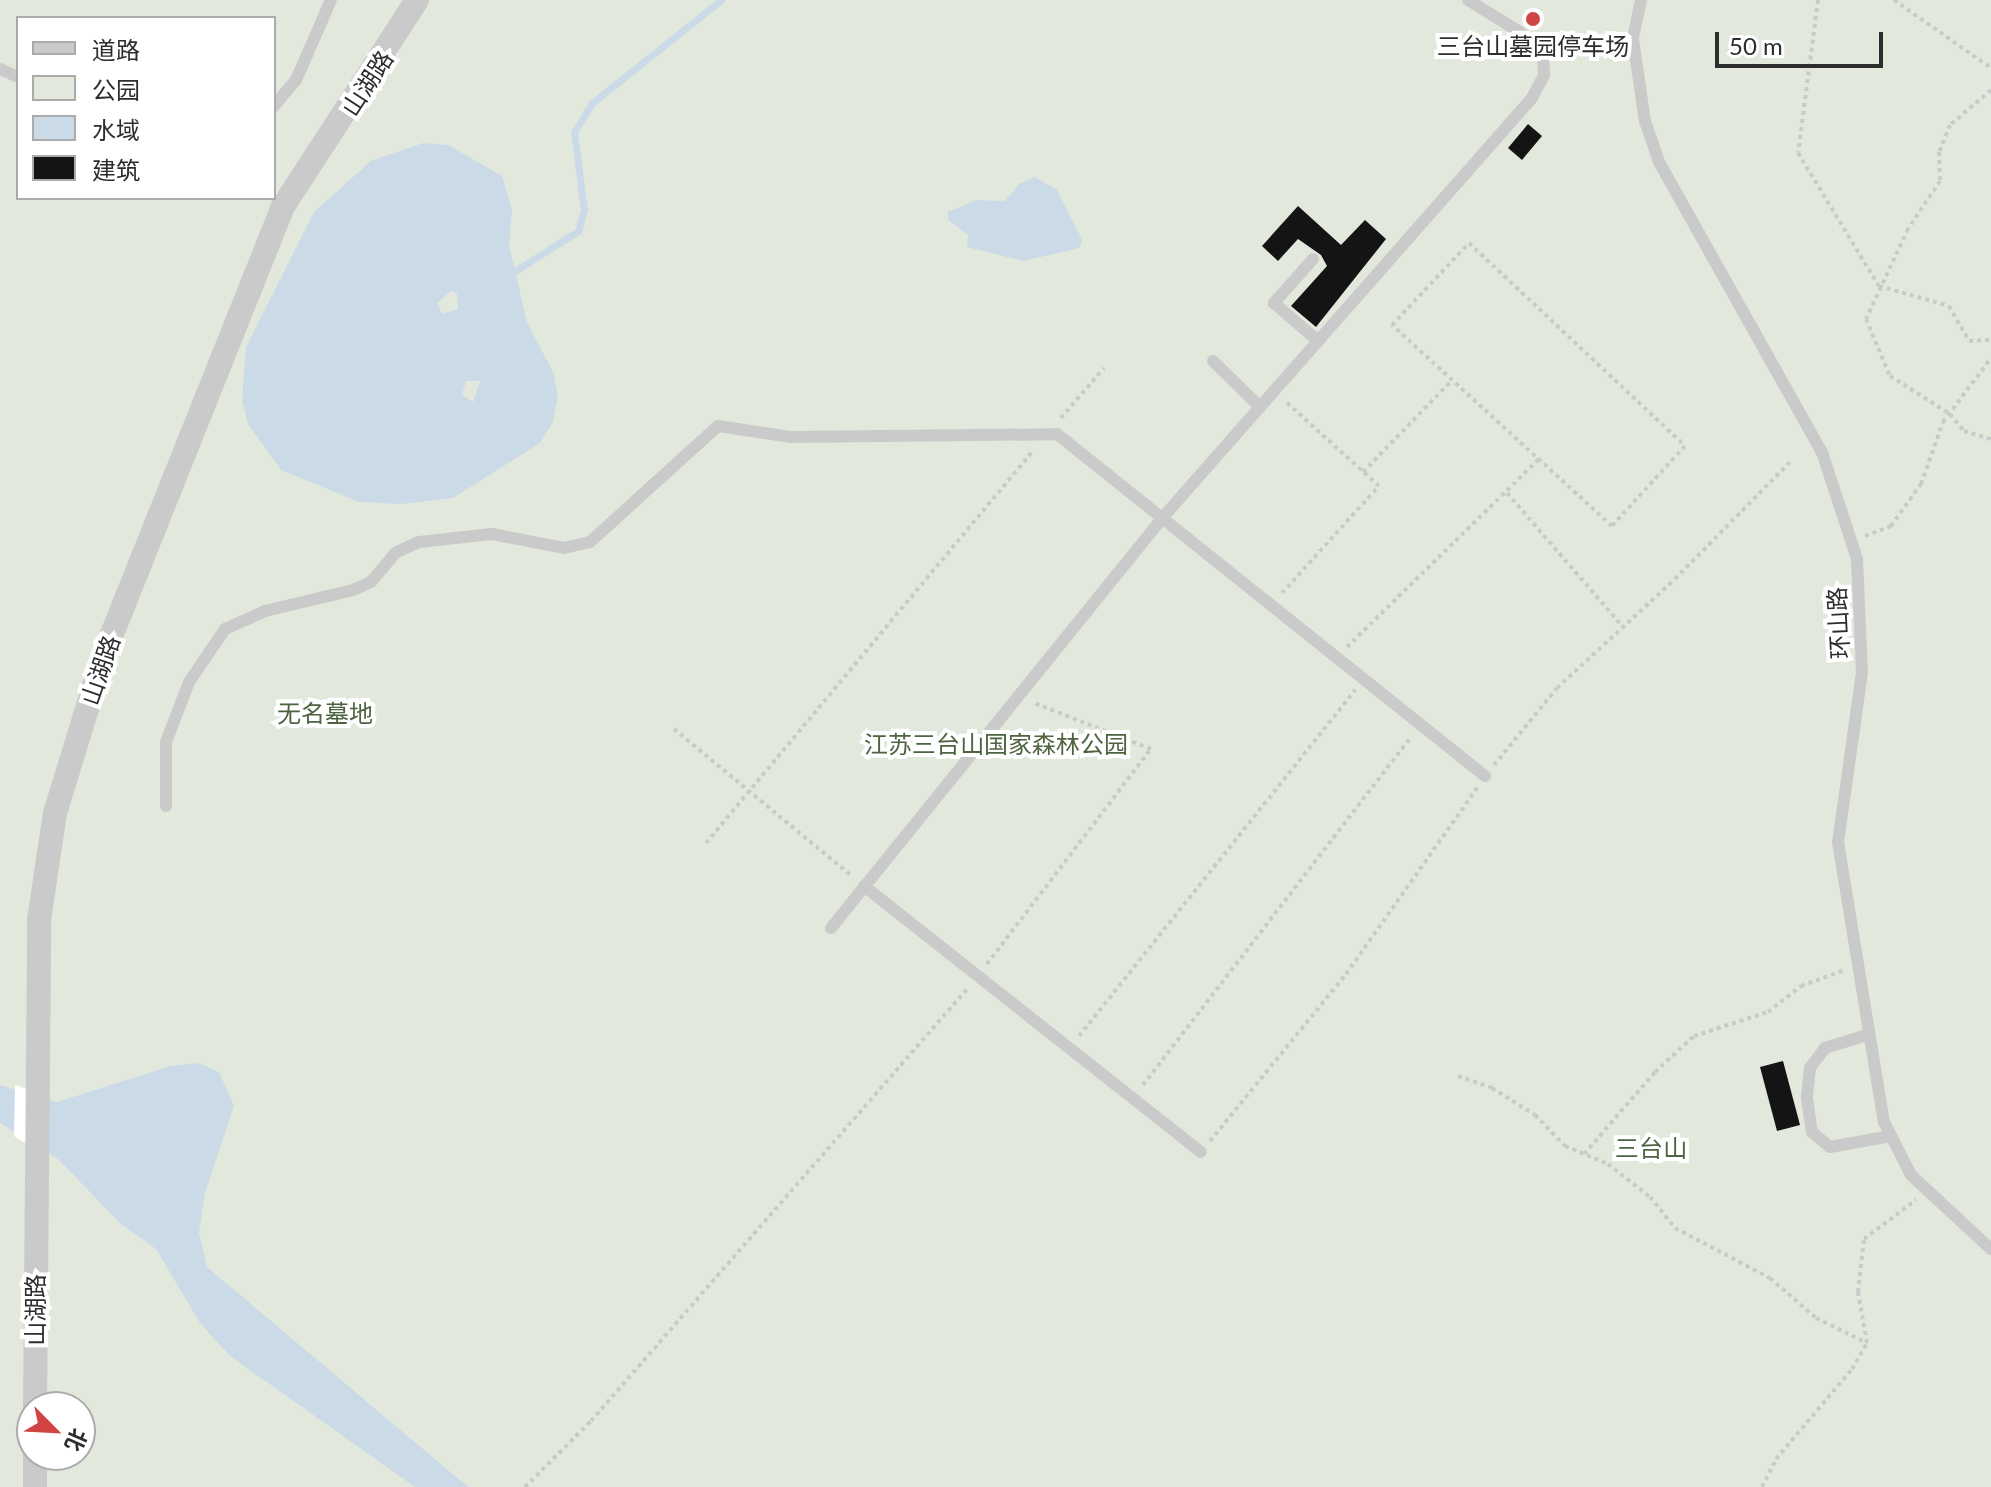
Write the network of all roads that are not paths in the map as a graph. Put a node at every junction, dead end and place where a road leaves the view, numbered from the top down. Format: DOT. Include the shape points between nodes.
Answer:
graph roads {
  1 [pos="331,0"];
  2 [pos="417,0"];
  3 [pos="1468,0"];
  4 [pos="1641,0"];
  5 [pos="276,104"];
  6 [pos="1313,259"];
  7 [pos="1318,341"];
  8 [pos="1213,361"];
  9 [pos="1260,407"];
  10 [pos="1164,516"];
  11 [pos="1485,776"];
  12 [pos="166,806"];
  13 [pos="864,886"];
  14 [pos="831,928"];
  15 [pos="1867,1035"];
  16 [pos="1891,1136"];
  17 [pos="1201,1152"];
  18 [pos="1991,1249"];
  19 [pos="35,1391"];
  1 -- 5 [label="lane" via="296,80"];
  2 -- 19 [label="street, 山湖路" via="282,208 104,654 55,813 39,920"];
  3 -- 7 [label="lane" via="1539,47 1544,64 1539,87"];
  4 -- 15 [label="lane, 环山路" via="1633,39 1645,121 1659,162 1822,452 1857,559 1862,672 1838,842"];
  6 -- 7 [label="lane" via="1274,303"];
  7 -- 9 [label="lane"];
  8 -- 9 [label="lane"];
  9 -- 10 [label="lane"];
  10 -- 11 [label="lane" via="1362,682"];
  10 -- 12 [label="lane" via="1068,441 1046,435 791,437 718,426 590,542 564,548 492,534 405,547 371,582 317,601 265,611 225,629 189,682 166,742"];
  10 -- 13 [label="lane"];
  13 -- 14 [label="lane"];
  13 -- 17 [label="lane"];
  15 -- 16 [label="lane, 环山路"];
  15 -- 16 [label="lane" via="1825,1048 1810,1068 1812,1132 1830,1147"];
  16 -- 18 [label="lane, 环山路" via="1911,1175"];
}
